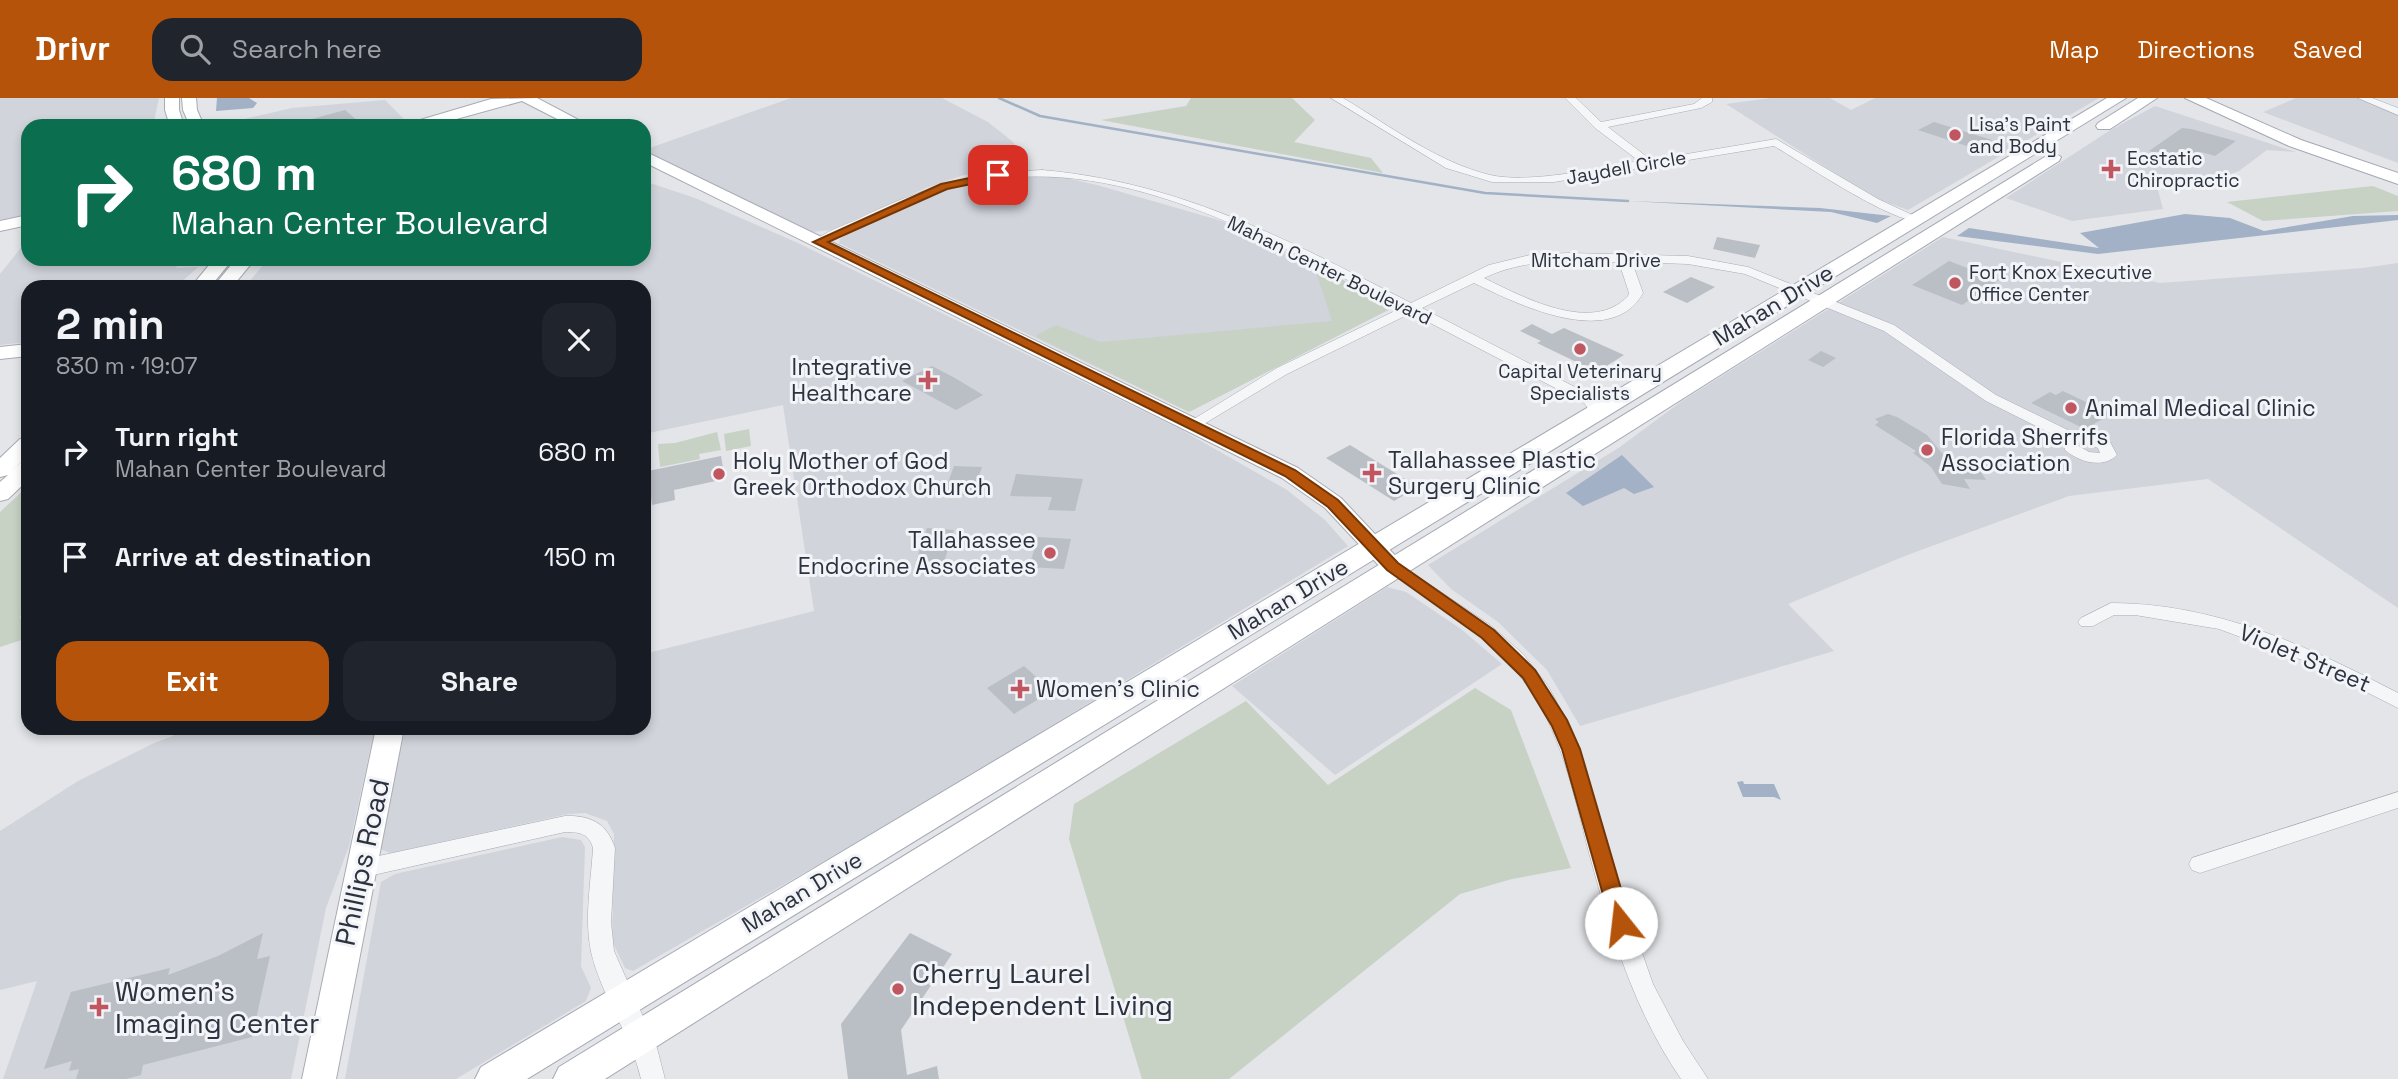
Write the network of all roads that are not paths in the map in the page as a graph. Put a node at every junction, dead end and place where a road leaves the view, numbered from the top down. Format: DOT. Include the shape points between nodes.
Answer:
graph roads {
  1 [pos="172,98"];
  2 [pos="189,98"];
  3 [pos="522,98"];
  4 [pos="1336,98"];
  5 [pos="1570,98"];
  6 [pos="1707,98"];
  7 [pos="2118,98"];
  8 [pos="2165,98"];
  9 [pos="2363,98"];
  10 [pos="2147,99"];
  11 [pos="2175,99"];
  12 [pos="2207,100"];
  13 [pos="2398,112"];
  14 [pos="175,119"];
  15 [pos="194,119"];
  16 [pos="438,119"];
  17 [pos="460,119"];
  18 [pos="568,119"];
  19 [pos="1600,126"];
  20 [pos="2058,134"];
  21 [pos="2080,140"];
  22 [pos="651,159"];
  23 [pos="1648,163"];
  24 [pos="2398,169"];
  25 [pos="2398,179"];
  26 [pos="1914,219"];
  27 [pos="21,222"];
  28 [pos="0,226"];
  29 [pos="21,230"];
  30 [pos="1894,231"];
  31 [pos="0,235"];
  32 [pos="1927,236"];
  33 [pos="818,242"];
  34 [pos="1624,258"];
  35 [pos="218,266"];
  36 [pos="240,266"];
  37 [pos="1474,278"];
  38 [pos="206,280"];
  39 [pos="228,280"];
  40 [pos="1798,290"];
  41 [pos="1822,300"];
  42 [pos="1410,309"];
  43 [pos="21,351"];
  44 [pos="0,353"];
  45 [pos="1597,411"];
  46 [pos="1194,425"];
  47 [pos="1622,425"];
  48 [pos="2072,438"];
  49 [pos="21,450"];
  50 [pos="0,470"];
  51 [pos="21,474"];
  52 [pos="0,494"];
  53 [pos="1384,556"];
  54 [pos="2087,622"];
  55 [pos="1186,661"];
  56 [pos="1207,684"];
  57 [pos="2398,701"];
  58 [pos="389,735"];
  59 [pos="2398,800"];
  60 [pos="951,803"];
  61 [pos="974,829"];
  62 [pos="2200,864"];
  63 [pos="360,869"];
  64 [pos="624,999"];
  65 [pos="641,1036"];
  66 [pos="319,1079"];
  67 [pos="494,1079"];
  68 [pos="572,1079"];
  69 [pos="653,1079"];
  70 [pos="1696,1079"];
  1 -- 14 [label="street"];
  2 -- 15 [label="street"];
  3 -- 16 [label="street"];
  3 -- 17 [label="street"];
  3 -- 18 [label="street"];
  4 -- 23 [label="street, Jaydell Circle" via="1450,166 1492,178 1554,179"];
  5 -- 19 [label="street"];
  6 -- 19 [label="street" via="1697,106"];
  7 -- 20 [label="main road, Mahan Drive"];
  8 -- 10 [label="main road"];
  9 -- 13 [label="street"];
  10 -- 21 [label="main road, Mahan Drive"];
  11 -- 12 [label="main road"];
  12 -- 24 [label="main road"];
  12 -- 25 [label="main road" via="2295,143"];
  19 -- 23 [label="street"];
  20 -- 21 [label="main road"];
  20 -- 26 [label="main road, Mahan Drive"];
  21 -- 32 [label="main road, Mahan Drive"];
  22 -- 33 [label="street"];
  23 -- 26 [label="street, Jaydell Circle" via="1776,142 1874,201"];
  26 -- 30 [label="main road, Mahan Drive"];
  26 -- 32 [label="main road"];
  27 -- 28 [label="street"];
  29 -- 31 [label="street"];
  30 -- 32 [label="main road"];
  30 -- 40 [label="main road, Mahan Drive"];
  32 -- 41 [label="main road, Mahan Drive"];
  33 -- 42 [label="street, Mahan Center Boulevard" via="961,182 1016,174 1069,176 1171,197 1252,228"];
  33 -- 46 [label="street"];
  34 -- 37 [label="street, Mitcham Drive" via="1530,259"];
  34 -- 37 [label="street" via="1636,293 1622,309 1602,315 1549,312"];
  34 -- 40 [label="street, Mitcham Drive" via="1714,263 1763,275"];
  35 -- 38 [label="street"];
  36 -- 39 [label="street"];
  37 -- 42 [label="street, Mitcham Drive"];
  40 -- 41 [label="street, Mitcham Drive"];
  40 -- 45 [label="main road, Mahan Drive"];
  41 -- 47 [label="main road, Mahan Drive"];
  41 -- 48 [label="street, Mitcham Drive" via="1897,333 1991,398"];
  42 -- 45 [label="street, Mahan Center Boulevard" via="1515,363 1527,378 1554,395"];
  42 -- 46 [label="street, Mitcham Drive" via="1252,388"];
  43 -- 44 [label="street"];
  45 -- 47 [label="street, Mahan Center Boulevard"];
  45 -- 53 [label="main road, Mahan Drive"];
  46 -- 53 [label="street" via="1307,484 1333,503"];
  47 -- 53 [label="main road, Mahan Drive"];
  49 -- 50 [label="street"];
  51 -- 52 [label="street"];
  53 -- 55 [label="main road, Mahan Drive"];
  53 -- 56 [label="main road, Mahan Drive"];
  53 -- 70 [label="street" via="1504,649 1548,702 1571,749 1636,977 1669,1042"];
  54 -- 57 [label="street, Violet Street" via="2111,609 2135,609 2222,624 2312,656"];
  55 -- 56 [label="main road"];
  55 -- 60 [label="main road, Mahan Drive"];
  56 -- 61 [label="main road, Mahan Drive"];
  58 -- 63 [label="street, Phillips Road"];
  59 -- 62 [label="street"];
  60 -- 61 [label="main road"];
  60 -- 64 [label="main road, Mahan Drive"];
  61 -- 65 [label="main road, Mahan Drive"];
  63 -- 64 [label="street" via="565,824 595,829 604,848 601,937 605,961"];
  63 -- 66 [label="street, Phillips Road"];
  64 -- 65 [label="street"];
  64 -- 67 [label="main road, Mahan Drive"];
  65 -- 68 [label="main road, Mahan Drive"];
  65 -- 69 [label="street"];
}
